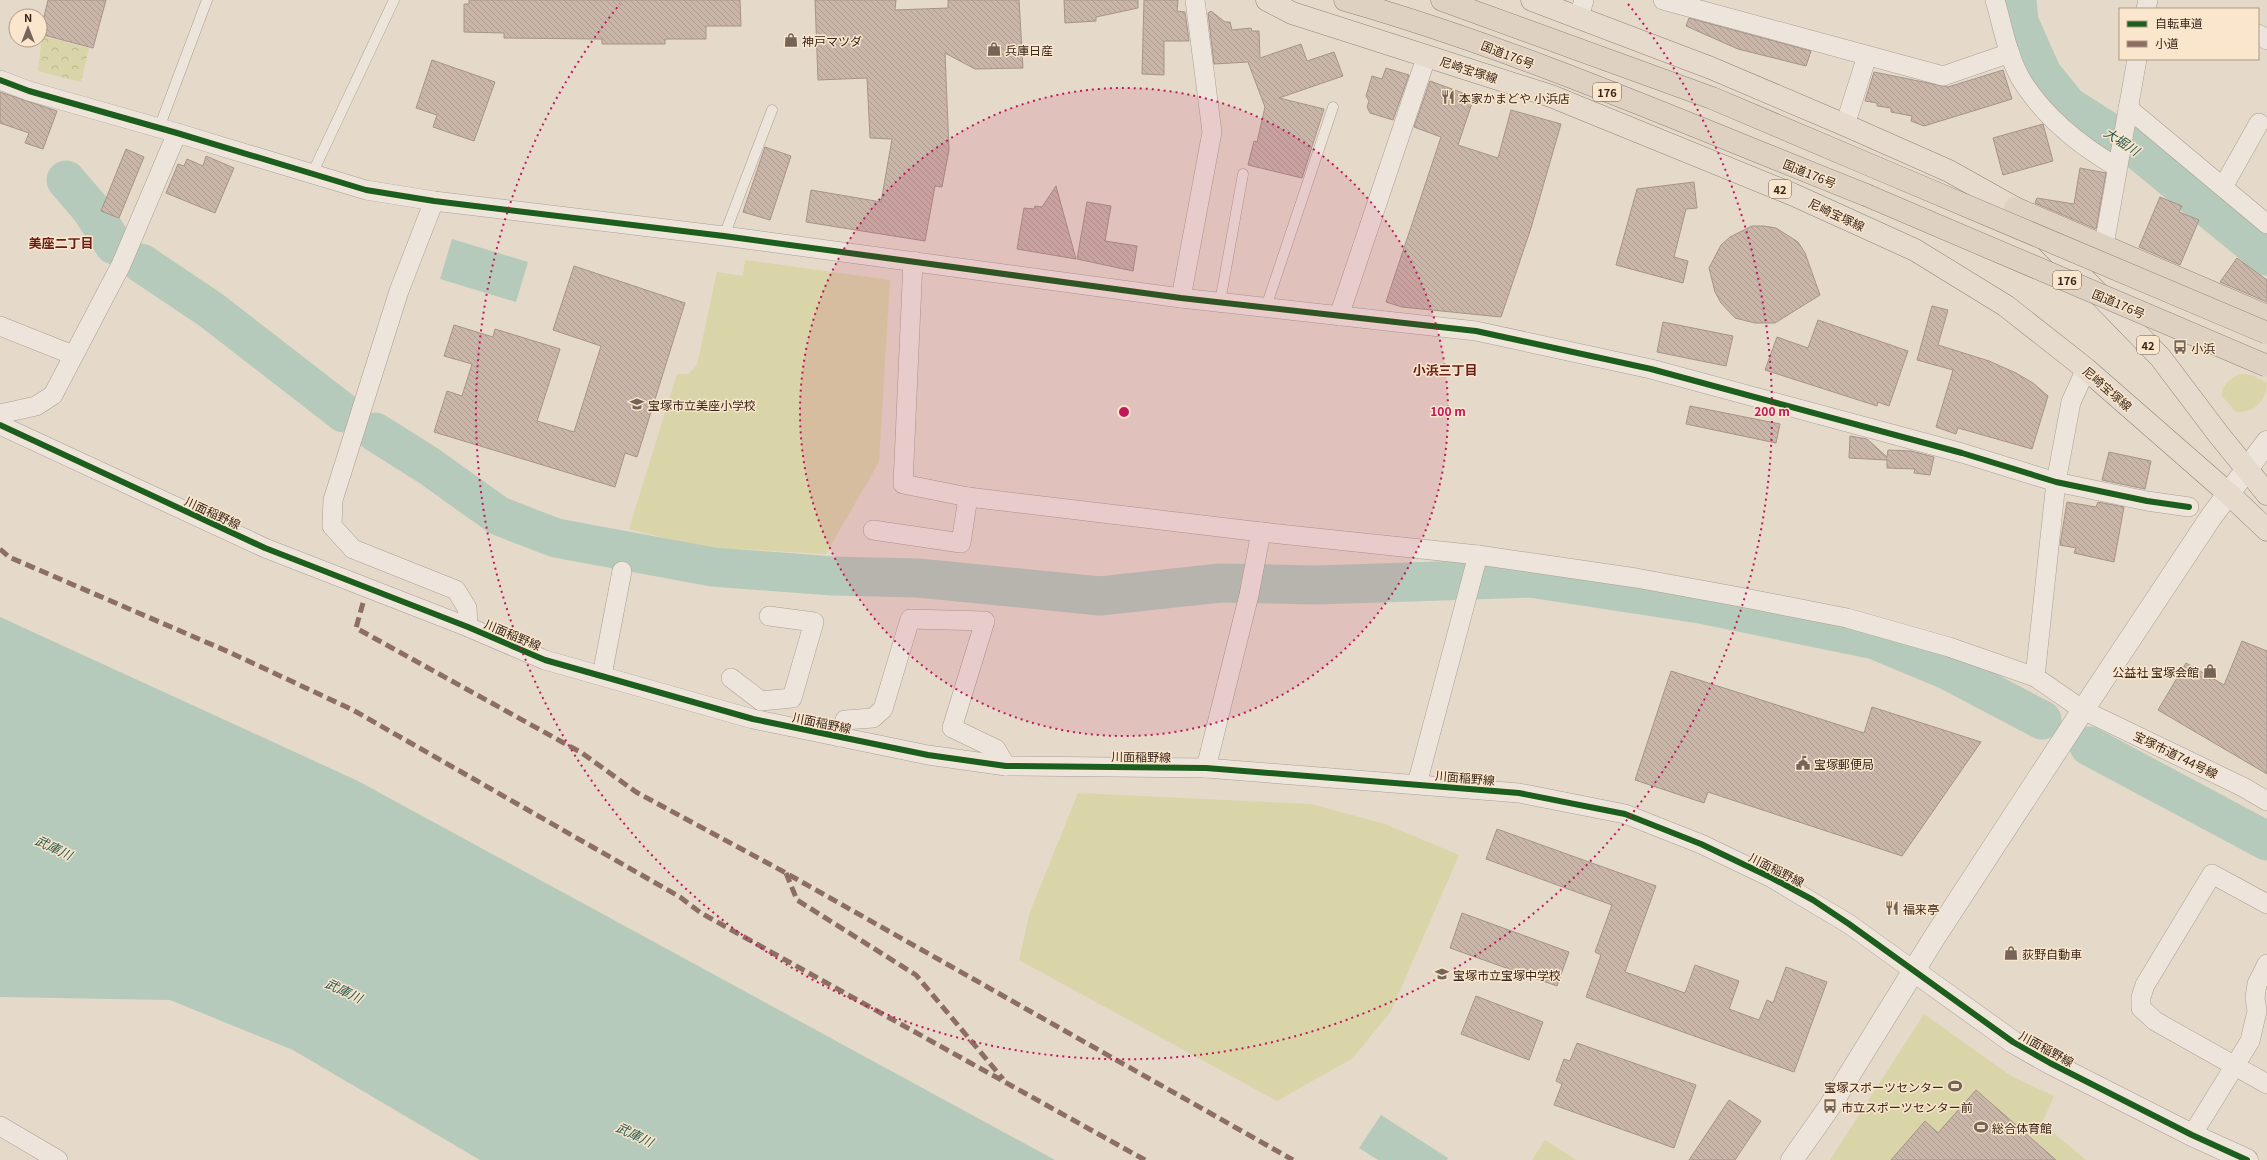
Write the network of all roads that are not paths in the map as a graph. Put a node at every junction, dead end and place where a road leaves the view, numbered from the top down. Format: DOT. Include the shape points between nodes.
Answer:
graph roads {
  1 [pos="207,0"];
  2 [pos="394,0"];
  3 [pos="1195,0"];
  4 [pos="1267,0"];
  5 [pos="1345,0"];
  6 [pos="1442,0"];
  7 [pos="1532,0"];
  8 [pos="1663,0"];
  9 [pos="1995,0"];
  10 [pos="1581,8"];
  11 [pos="2010,52"];
  12 [pos="1427,55"];
  13 [pos="1867,56"];
  14 [pos="2137,60"];
  15 [pos="0,80"];
  16 [pos="1333,107"];
  17 [pos="772,110"];
  18 [pos="2126,116"];
  19 [pos="2259,123"];
  20 [pos="1845,125"];
  21 [pos="159,128"];
  22 [pos="177,133"];
  23 [pos="2118,162"];
  24 [pos="312,174"];
  25 [pos="1243,174"];
  26 [pos="2223,187"];
  27 [pos="434,201"];
  28 [pos="2015,208"];
  29 [pos="2267,224"];
  30 [pos="724,236"];
  31 [pos="2104,245"];
  32 [pos="913,261"];
  33 [pos="1181,298"];
  34 [pos="1220,302"];
  35 [pos="1266,307"];
  36 [pos="1339,316"];
  37 [pos="2267,316"];
  38 [pos="0,326"];
  39 [pos="2267,333"];
  40 [pos="73,355"];
  41 [pos="2267,366"];
  42 [pos="2086,369"];
  43 [pos="0,414"];
  44 [pos="0,425"];
  45 [pos="2267,442"];
  46 [pos="2247,470"];
  47 [pos="2056,482"];
  48 [pos="2230,494"];
  49 [pos="2267,494"];
  50 [pos="968,497"];
  51 [pos="2189,507"];
  52 [pos="872,530"];
  53 [pos="2267,530"];
  54 [pos="1261,532"];
  55 [pos="1478,555"];
  56 [pos="622,571"];
  57 [pos="768,616"];
  58 [pos="468,627"];
  59 [pos="602,675"];
  60 [pos="2035,677"];
  61 [pos="732,678"];
  62 [pos="760,701"];
  63 [pos="2083,710"];
  64 [pos="753,719"];
  65 [pos="839,737"];
  66 [pos="1006,766"];
  67 [pos="1206,768"];
  68 [pos="1417,784"];
  69 [pos="2267,801"];
  70 [pos="2267,904"];
  71 [pos="2267,964"];
  72 [pos="1914,971"];
  73 [pos="2234,1066"];
  74 [pos="2267,1084"];
  75 [pos="0,1126"];
  76 [pos="2192,1135"];
  77 [pos="58,1160"];
  78 [pos="1792,1160"];
  79 [pos="2248,1160"];
  1 -- 21 [label="lane"];
  2 -- 24 [label="lane"];
  3 -- 33 [label="street" via="1212,132"];
  4 -- 12 [label="main road, 尼崎宝塚線 / 42" via="1292,13"];
  5 -- 41 [label="highway, 国道176号 / 176, bridge" via="1490,46 1866,195"];
  6 -- 39 [label="highway, 176, bridge" via="1712,98"];
  7 -- 10 [label="main road, 42"];
  8 -- 13 [label="street"];
  9 -- 11 [label="street"];
  10 -- 20 [label="main road, 42"];
  11 -- 13 [label="street" via="1943,76"];
  11 -- 23 [label="street" via="2024,83 2065,131 2088,150"];
  12 -- 36 [label="street"];
  12 -- 42 [label="main road, 尼崎宝塚線 / 42" via="1552,96 1794,195 1915,250 2006,306"];
  13 -- 20 [label="street"];
  14 -- 18 [label="street"];
  15 -- 21 [label="street" via="29,91"];
  16 -- 35 [label="lane"];
  17 -- 30 [label="lane"];
  18 -- 23 [label="street"];
  18 -- 26 [label="street"];
  19 -- 26 [label="street"];
  20 -- 28 [label="main road, 42" via="1949,171"];
  21 -- 22 [label="street"];
  22 -- 24 [label="street"];
  22 -- 40 [label="street" via="121,264"];
  23 -- 31 [label="street"];
  24 -- 27 [label="street" via="366,190"];
  25 -- 34 [label="lane"];
  26 -- 29 [label="street"];
  27 -- 30 [label="street"];
  27 -- 58 [label="street" via="397,298 333,500 332,526 353,549 456,590 467,608"];
  28 -- 31 [label="highway"];
  28 -- 46 [label="main road, 42" via="2160,357"];
  30 -- 32 [label="street"];
  31 -- 37 [label="highway"];
  32 -- 33 [label="street"];
  32 -- 50 [label="street, 宝塚市道744号線" via="903,484"];
  33 -- 34 [label="street"];
  34 -- 35 [label="street"];
  35 -- 36 [label="street"];
  36 -- 47 [label="street" via="1476,331 1651,369 1962,453"];
  38 -- 40 [label="street"];
  40 -- 43 [label="street" via="53,395 36,406"];
  42 -- 47 [label="street" via="2071,402"];
  42 -- 48 [label="main road, 尼崎宝塚線 / 42"];
  44 -- 58 [label="street, 川面稲野線" via="265,548"];
  45 -- 46 [label="street"];
  46 -- 48 [label="street"];
  46 -- 49 [label="main road, 42"];
  47 -- 51 [label="street"];
  47 -- 60 [label="street"];
  48 -- 53 [label="main road, 尼崎宝塚線 / 42"];
  48 -- 63 [label="street" via="2211,517"];
  50 -- 52 [label="street" via="961,543"];
  50 -- 54 [label="street, 宝塚市道744号線"];
  54 -- 55 [label="street, 宝塚市道744号線"];
  54 -- 67 [label="street" via="1249,595"];
  55 -- 60 [label="street, 宝塚市道744号線" via="1636,578 1847,618"];
  55 -- 68 [label="street"];
  56 -- 59 [label="street"];
  57 -- 62 [label="street" via="814,622 792,698"];
  58 -- 59 [label="street, 川面稲野線" via="545,660"];
  59 -- 64 [label="street, 川面稲野線"];
  60 -- 63 [label="street, 宝塚市道744号線"];
  61 -- 62 [label="street"];
  62 -- 64 [label="street"];
  63 -- 69 [label="street, 宝塚市道744号線" via="2243,786"];
  63 -- 72 [label="street"];
  64 -- 65 [label="street, 川面稲野線"];
  65 -- 66 [label="street, 川面稲野線" via="928,755"];
  65 -- 66 [label="street" via="845,720 873,718 883,709 910,620 985,621 952,728 996,749"];
  66 -- 67 [label="street, 川面稲野線"];
  67 -- 68 [label="street, 川面稲野線"];
  68 -- 72 [label="street, 川面稲野線" via="1519,793 1625,814 1701,844 1772,878 1849,924"];
  70 -- 73 [label="street" via="2212,874 2145,985 2141,997 2141,1008 2155,1021"];
  71 -- 73 [label="street" via="2257,984 2254,1028 2250,1041"];
  72 -- 76 [label="street, 川面稲野線" via="2013,1042"];
  72 -- 78 [label="street" via="1830,1106"];
  73 -- 74 [label="street"];
  73 -- 76 [label="street"];
  75 -- 77 [label="street"];
  76 -- 79 [label="street, 川面稲野線"];
}
